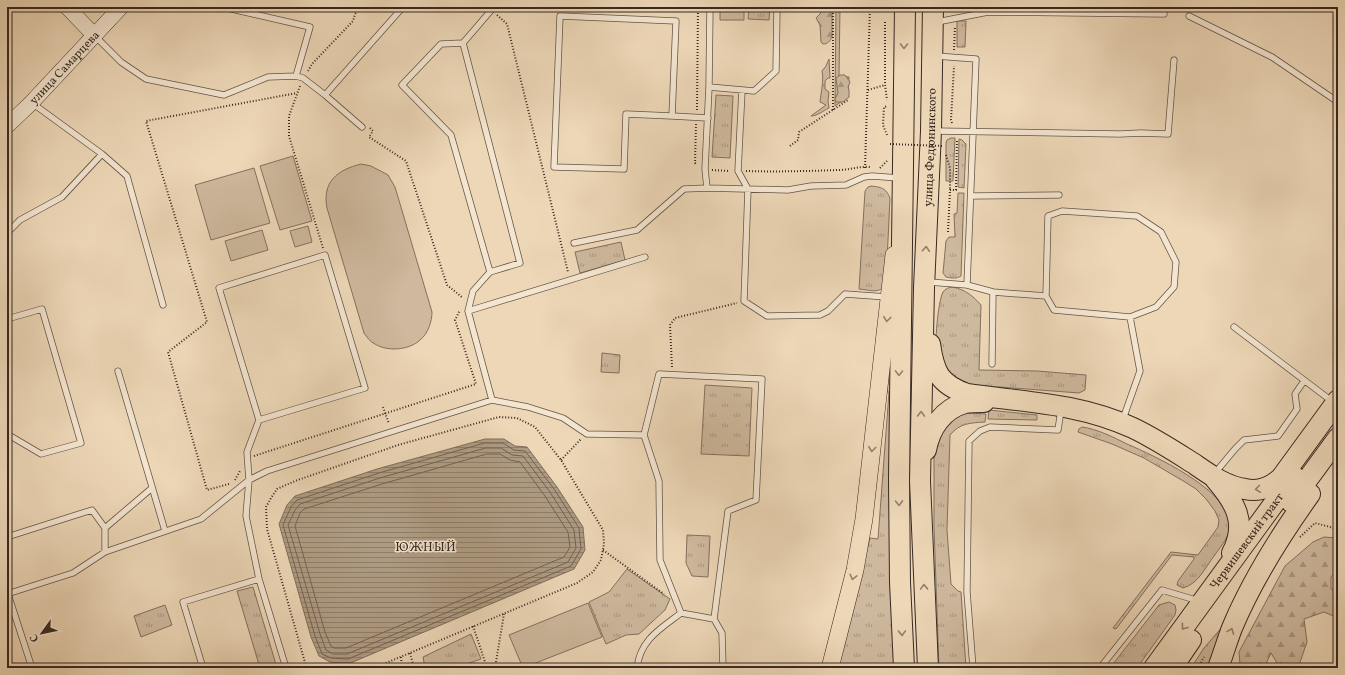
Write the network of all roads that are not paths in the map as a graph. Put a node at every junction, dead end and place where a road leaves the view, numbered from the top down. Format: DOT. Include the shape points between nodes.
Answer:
graph roads {
  1 [pos="68,7"];
  2 [pos="121,7"];
  3 [pos="223,7"];
  4 [pos="403,7"];
  5 [pos="710,7"];
  6 [pos="777,7"];
  7 [pos="904,7"];
  8 [pos="1164,7"];
  9 [pos="492,8"];
  10 [pos="988,9"];
  11 [pos="933,15"];
  12 [pos="1189,16"];
  13 [pos="95,36"];
  14 [pos="463,43"];
  15 [pos="932,56"];
  16 [pos="1174,60"];
  17 [pos="296,76"];
  18 [pos="709,87"];
  19 [pos="742,90"];
  20 [pos="325,95"];
  21 [pos="1338,102"];
  22 [pos="31,103"];
  23 [pos="672,116"];
  24 [pos="708,118"];
  25 [pos="7,126"];
  26 [pos="365,127"];
  27 [pos="931,131"];
  28 [pos="973,132"];
  29 [pos="102,154"];
  30 [pos="708,188"];
  31 [pos="902,188"];
  32 [pos="748,189"];
  33 [pos="1059,195"];
  34 [pos="971,196"];
  35 [pos="7,233"];
  36 [pos="574,243"];
  37 [pos="644,257"];
  38 [pos="490,272"];
  39 [pos="924,285"];
  40 [pos="967,285"];
  41 [pos="993,292"];
  42 [pos="1046,296"];
  43 [pos="889,297"];
  44 [pos="162,305"];
  45 [pos="468,311"];
  46 [pos="1130,317"];
  47 [pos="7,319"];
  48 [pos="1234,328"];
  49 [pos="992,364"];
  50 [pos="118,371"];
  51 [pos="1304,381"];
  52 [pos="492,400"];
  53 [pos="1007,400"];
  54 [pos="1062,406"];
  55 [pos="1337,406"];
  56 [pos="259,420"];
  57 [pos="1122,423"];
  58 [pos="7,434"];
  59 [pos="644,435"];
  60 [pos="1338,438"];
  61 [pos="1338,455"];
  62 [pos="1212,476"];
  63 [pos="249,480"];
  64 [pos="920,481"];
  65 [pos="152,488"];
  66 [pos="105,528"];
  67 [pos="165,531"];
  68 [pos="7,537"];
  69 [pos="105,552"];
  70 [pos="259,579"];
  71 [pos="8,594"];
  72 [pos="1208,594"];
  73 [pos="680,612"];
  74 [pos="714,618"];
  75 [pos="32,668"];
  76 [pos="203,668"];
  77 [pos="286,668"];
  78 [pos="638,668"];
  79 [pos="723,668"];
  80 [pos="830,668"];
  81 [pos="904,668"];
  82 [pos="928,668"];
  83 [pos="973,668"];
  84 [pos="1100,668"];
  85 [pos="1154,668"];
  86 [pos="1172,668"];
  87 [pos="1218,668"];
  1 -- 13 [label="street"];
  2 -- 13 [label="street, улица Самарцева"];
  3 -- 17 [label="lane" via="310,28"];
  4 -- 20 [label="lane"];
  5 -- 18 [label="lane"];
  6 -- 19 [label="lane" via="776,71 754,91"];
  7 -- 31 [label="highway, one-way"];
  8 -- 10 [label="lane" via="1164,14"];
  9 -- 14 [label="lane"];
  10 -- 11 [label="lane" via="955,19"];
  11 -- 15 [label="highway, улица Федюнинского"];
  12 -- 21 [label="lane" via="1272,57"];
  13 -- 17 [label="lane" via="121,62 146,79 224,95 268,77"];
  13 -- 22 [label="street, улица Самарцева"];
  14 -- 38 [label="lane" via="520,263"];
  14 -- 38 [label="lane" via="441,44 402,85 451,135"];
  15 -- 27 [label="highway, улица Федюнинского"];
  15 -- 28 [label="lane" via="976,59"];
  16 -- 28 [label="lane" via="1168,134"];
  17 -- 20 [label="lane" via="303,78"];
  18 -- 19 [label="lane"];
  18 -- 24 [label="lane"];
  19 -- 32 [label="lane" via="738,171"];
  20 -- 26 [label="lane"];
  22 -- 25 [label="street, улица Самарцева"];
  22 -- 29 [label="lane"];
  23 -- 23 [label="lane" via="676,21 560,16 554,166 624,169 626,114"];
  23 -- 24 [label="lane"];
  24 -- 30 [label="lane" via="705,169"];
  27 -- 28 [label="lane"];
  39 -- 27 [label="highway, улица Федюнинского, one-way"];
  28 -- 34 [label="lane"];
  29 -- 35 [label="lane" via="62,197 20,220"];
  29 -- 44 [label="lane" via="127,176"];
  30 -- 32 [label="lane"];
  30 -- 36 [label="lane" via="684,189 637,230"];
  31 -- 32 [label="lane" via="872,176 846,184 788,190"];
  31 -- 43 [label="main road"];
  31 -- 81 [label="highway, one-way" via="899,480"];
  32 -- 43 [label="lane" via="744,301 767,316 820,315 828,311 845,294"];
  33 -- 34 [label="lane"];
  34 -- 40 [label="lane"];
  37 -- 45 [label="lane"];
  38 -- 45 [label="lane" via="473,291"];
  39 -- 40 [label="lane"];
  39 -- 53 [label="highway" via="933,362 940,378 954,389 967,394"];
  64 -- 39 [label="highway, one-way"];
  40 -- 41 [label="lane"];
  41 -- 42 [label="lane"];
  41 -- 49 [label="lane"];
  42 -- 46 [label="lane" via="1054,310"];
  42 -- 46 [label="lane" via="1048,216 1062,211 1137,216 1161,232 1176,262 1174,287 1156,307"];
  43 -- 80 [label="main road, one-way" via="864,519 855,570"];
  45 -- 52 [label="lane"];
  46 -- 57 [label="lane" via="1140,371"];
  47 -- 58 [label="lane" via="42,309 81,443 41,454"];
  48 -- 51 [label="lane"];
  50 -- 65 [label="lane"];
  51 -- 55 [label="lane"];
  51 -- 62 [label="lane" via="1295,394 1297,409 1278,436 1244,440"];
  52 -- 59 [label="lane" via="528,407 563,418 587,434"];
  52 -- 63 [label="lane" via="267,471"];
  53 -- 54 [label="highway"];
  53 -- 64 [label="highway" via="966,403 940,417 927,442"];
  54 -- 57 [label="highway" via="1092,412"];
  54 -- 83 [label="lane" via="1058,430 990,427 980,431 969,441 967,592"];
  55 -- 62 [label="highway, one-way" via="1281,478 1272,485 1262,489 1244,489"];
  55 -- 72 [label="highway, Червишевский тракт"];
  56 -- 56 [label="lane" via="219,288 325,255 365,388"];
  56 -- 63 [label="lane" via="248,452"];
  57 -- 62 [label="highway" via="1155,439"];
  59 -- 73 [label="lane" via="659,481 660,560"];
  59 -- 74 [label="lane" via="659,374 762,379 756,500 728,511"];
  60 -- 86 [label="highway, Червишевский тракт"];
  87 -- 61 [label="highway, one-way" via="1232,628 1263,566"];
  62 -- 72 [label="highway" via="1234,504 1240,527 1235,547"];
  63 -- 67 [label="lane" via="200,520"];
  63 -- 70 [label="lane" via="246,516"];
  82 -- 64 [label="highway, one-way"];
  65 -- 66 [label="lane"];
  65 -- 67 [label="lane"];
  66 -- 68 [label="lane" via="92,510"];
  66 -- 69 [label="lane"];
  67 -- 69 [label="lane"];
  69 -- 71 [label="lane" via="74,573"];
  70 -- 76 [label="lane" via="183,602"];
  70 -- 77 [label="lane"];
  71 -- 75 [label="lane"];
  72 -- 84 [label="lane" via="1162,590"];
  72 -- 85 [label="highway, Червишевский тракт, one-way"];
  73 -- 74 [label="lane"];
  73 -- 78 [label="lane" via="648,640 638,658"];
  74 -- 79 [label="lane" via="722,633"];
}
